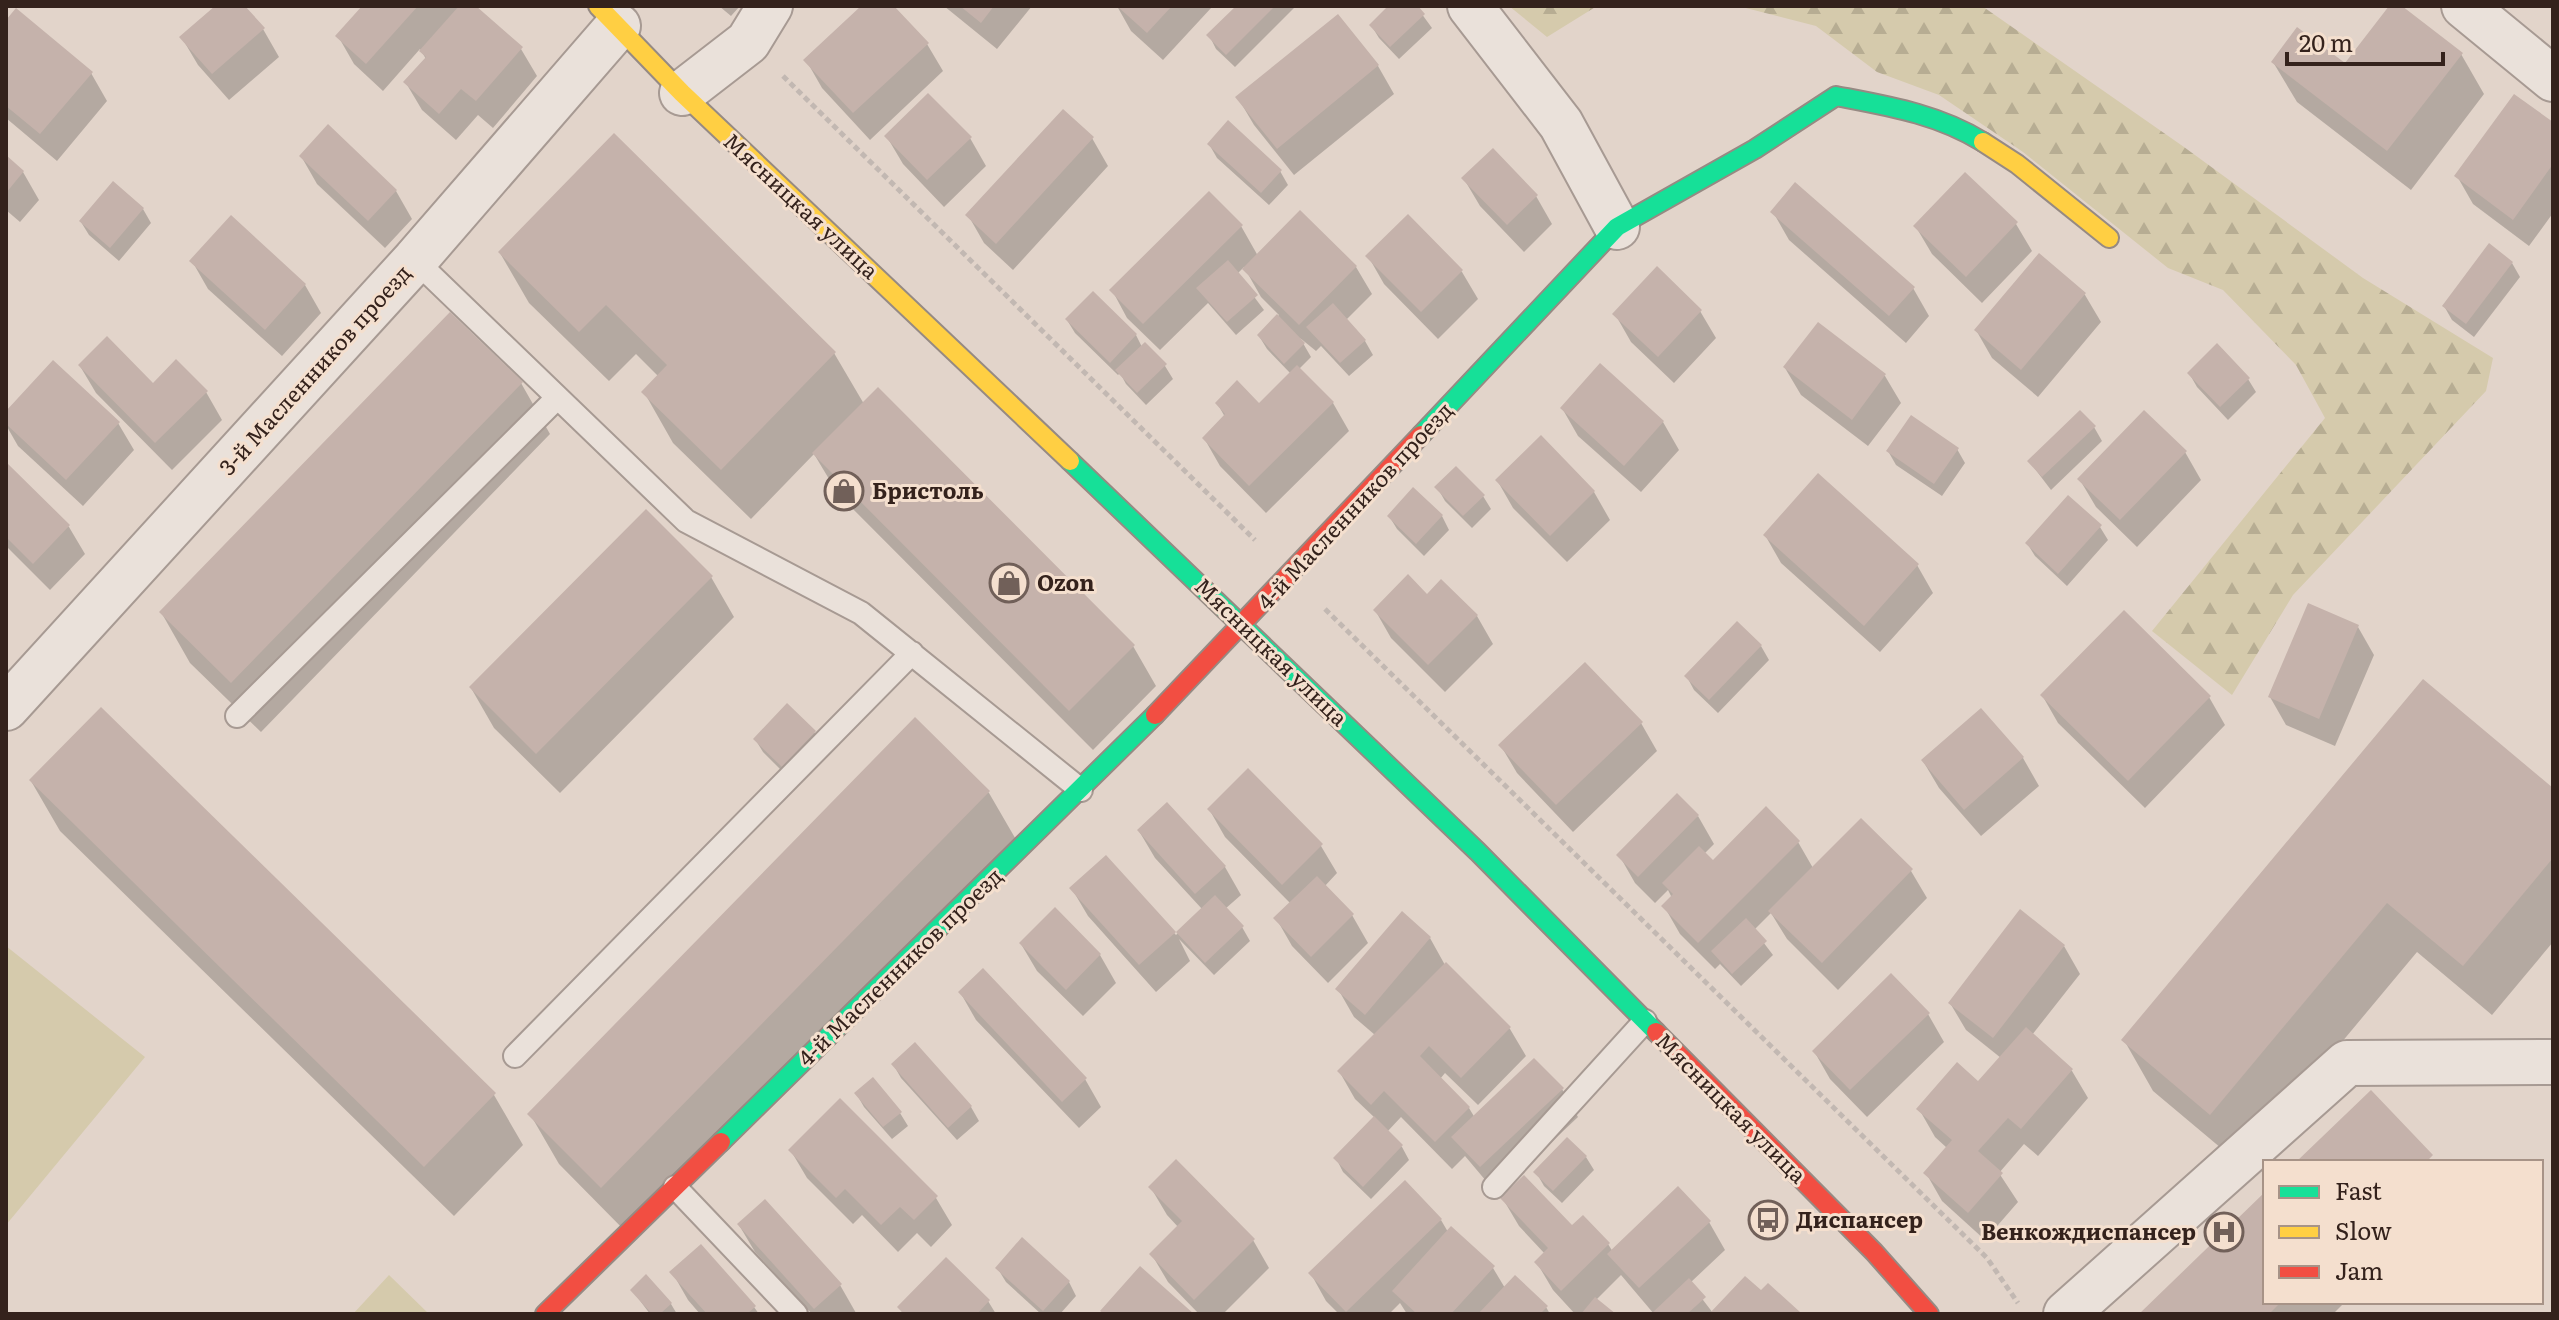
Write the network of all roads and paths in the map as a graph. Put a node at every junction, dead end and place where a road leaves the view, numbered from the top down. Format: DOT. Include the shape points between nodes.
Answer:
graph roads {
  1 [pos="1470,6"];
  2 [pos="2464,6"];
  3 [pos="608,16"];
  4 [pos="759,24"];
  5 [pos="2553,79"];
  6 [pos="682,93"];
  7 [pos="1617,227"];
  8 [pos="2109,238"];
  9 [pos="415,260"];
  10 [pos="556,399"];
  11 [pos="1290,575"];
  12 [pos="1243,625"];
  13 [pos="912,653"];
  14 [pos="6,708"];
  15 [pos="237,716"];
  16 [pos="1081,790"];
  17 [pos="1645,1021"];
  18 [pos="515,1056"];
  19 [pos="2553,1062"];
  20 [pos="675,1187"];
  21 [pos="1494,1187"];
  22 [pos="545,1314"];
  23 [pos="796,1314"];
  24 [pos="1929,1314"];
  25 [pos="2025,1314"];
  26 [pos="2066,1314"];
  1 -- 7 [label="street" via="1561,124"];
  2 -- 5 [label="street"];
  3 -- 6 [label="street, Мясницкая улица"];
  3 -- 9 [label="street, 3-й Масленников проезд"];
  4 -- 6 [label="street"];
  4 -- 11 [label="path"];
  6 -- 12 [label="street, Мясницкая улица"];
  7 -- 8 [label="street, 4-й Масленников проезд" via="1836,96 1957,126 2017,164"];
  7 -- 11 [label="street, 4-й Масленников проезд"];
  9 -- 10 [label="lane"];
  9 -- 14 [label="street, 3-й Масленников проезд"];
  10 -- 13 [label="lane" via="686,521 861,613"];
  10 -- 15 [label="lane"];
  11 -- 12 [label="street, 4-й Масленников проезд"];
  11 -- 25 [label="path" via="1987,1258"];
  12 -- 16 [label="street, 4-й Масленников проезд"];
  12 -- 17 [label="street, Мясницкая улица"];
  13 -- 16 [label="lane"];
  13 -- 18 [label="lane"];
  16 -- 20 [label="street, 4-й Масленников проезд"];
  17 -- 21 [label="lane"];
  17 -- 24 [label="street, Мясницкая улица"];
  19 -- 26 [label="street" via="2347,1063"];
  20 -- 22 [label="street, 4-й Масленников проезд"];
  20 -- 23 [label="lane"];
}
